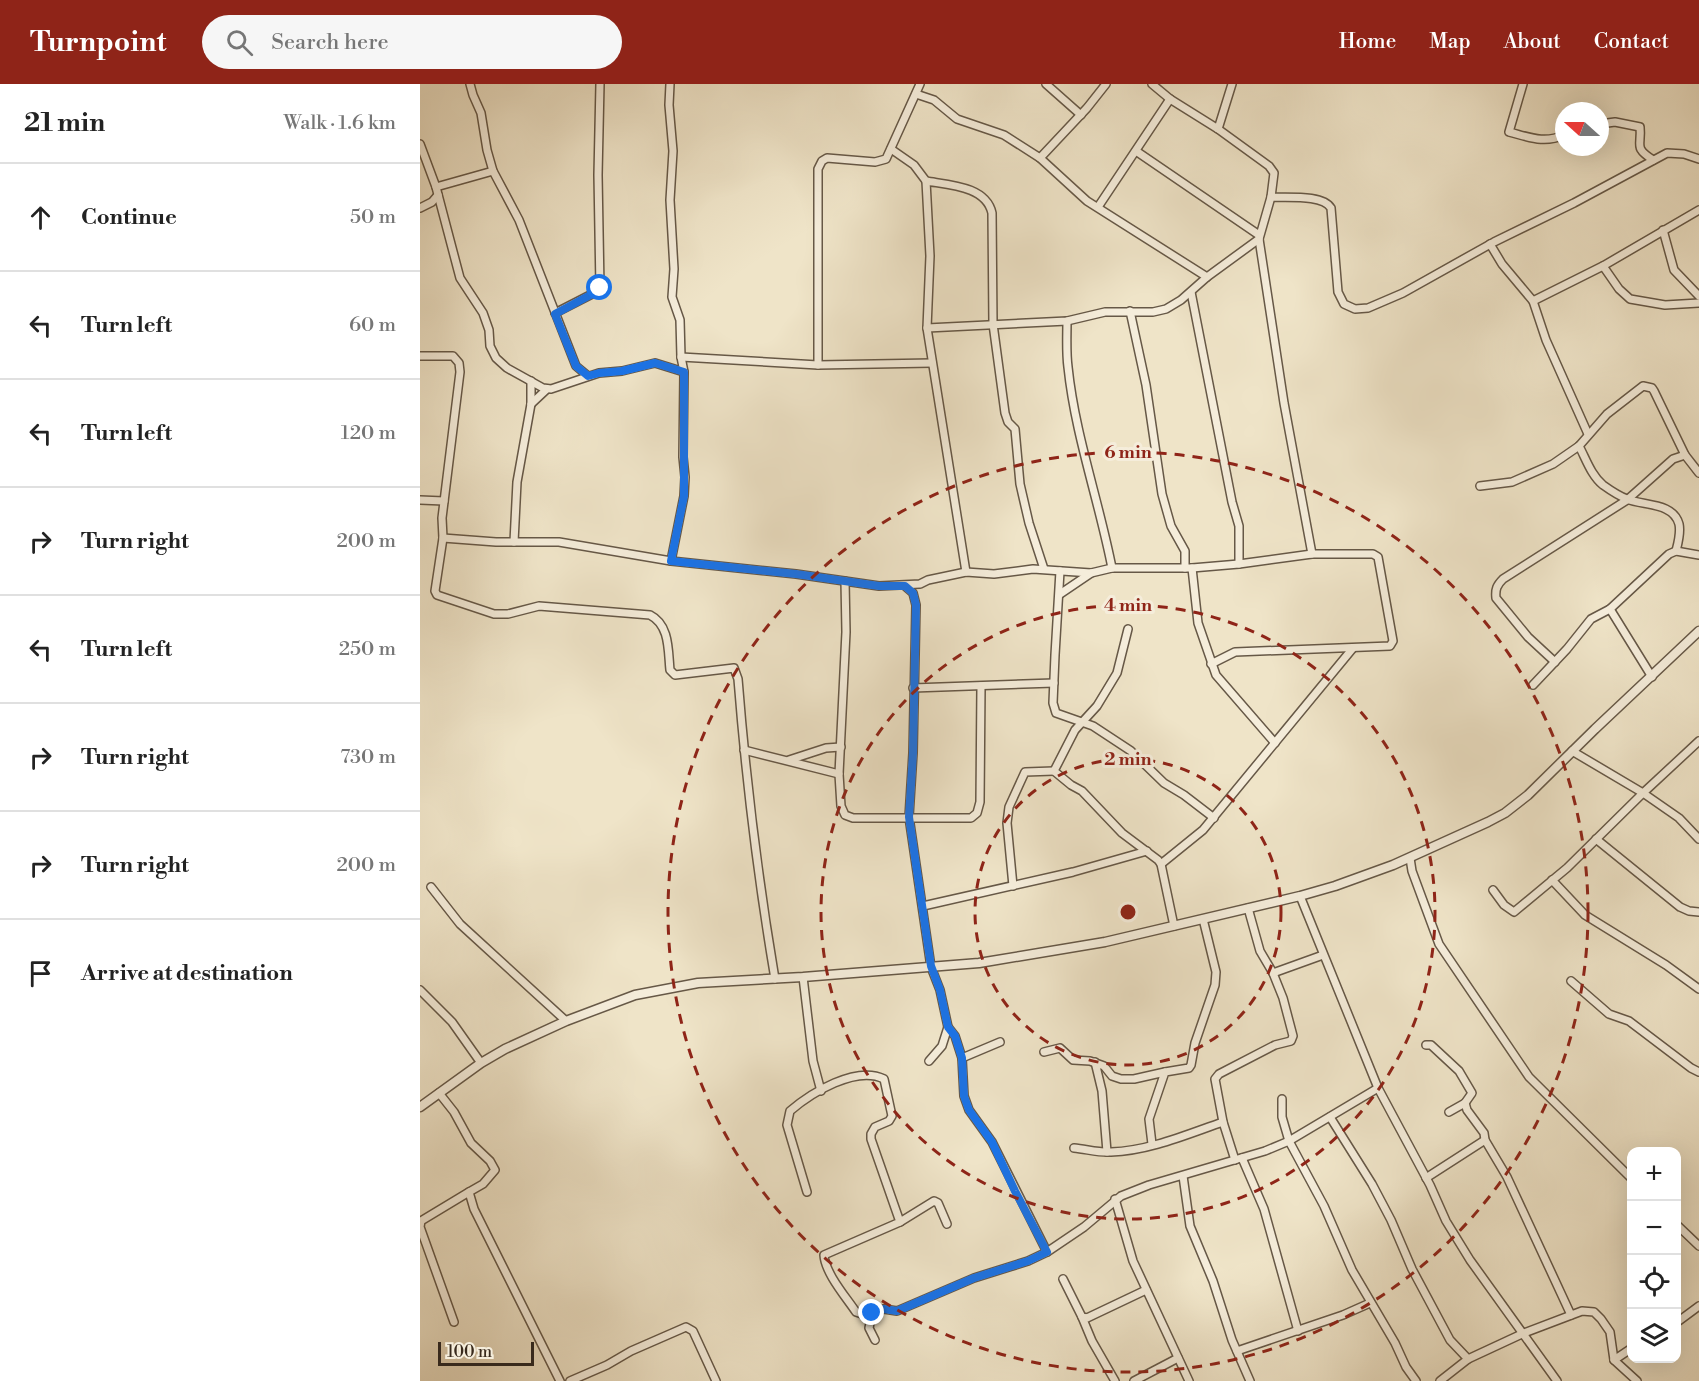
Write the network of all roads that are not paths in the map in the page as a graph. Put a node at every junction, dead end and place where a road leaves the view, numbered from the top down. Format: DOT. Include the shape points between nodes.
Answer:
graph roads {
  1 [pos="470,84"];
  2 [pos="600,84"];
  3 [pos="670,84"];
  4 [pos="920,84"];
  5 [pos="1046,84"];
  6 [pos="1106,84"];
  7 [pos="1232,84"];
  8 [pos="1523,84"];
  9 [pos="1156,85"];
  10 [pos="916,94"];
  11 [pos="1170,99"];
  12 [pos="1081,115"];
  13 [pos="1609,123"];
  14 [pos="1218,129"];
  15 [pos="1555,138"];
  16 [pos="420,144"];
  17 [pos="891,149"];
  18 [pos="1136,151"];
  19 [pos="1040,158"];
  20 [pos="1699,159"];
  21 [pos="1653,160"];
  22 [pos="494,171"];
  23 [pos="926,181"];
  24 [pos="437,191"];
  25 [pos="1271,198"];
  26 [pos="1098,207"];
  27 [pos="420,208"];
  28 [pos="1699,210"];
  29 [pos="1663,230"];
  30 [pos="1259,237"];
  31 [pos="1490,244"];
  32 [pos="1603,266"];
  33 [pos="1207,277"];
  34 [pos="1191,292"];
  35 [pos="1699,296"];
  36 [pos="1533,301"];
  37 [pos="1699,303"];
  38 [pos="1130,311"];
  39 [pos="555,314"];
  40 [pos="1067,321"];
  41 [pos="993,324"];
  42 [pos="927,328"];
  43 [pos="420,356"];
  44 [pos="681,357"];
  45 [pos="932,363"];
  46 [pos="818,365"];
  47 [pos="684,372"];
  48 [pos="588,376"];
  49 [pos="531,381"];
  50 [pos="547,389"];
  51 [pos="531,404"];
  52 [pos="1588,434"];
  53 [pos="1579,446"];
  54 [pos="1684,455"];
  55 [pos="1699,473"];
  56 [pos="1480,486"];
  57 [pos="420,500"];
  58 [pos="1627,500"];
  59 [pos="444,501"];
  60 [pos="443,538"];
  61 [pos="514,542"];
  62 [pos="1676,551"];
  63 [pos="1312,554"];
  64 [pos="1699,555"];
  65 [pos="671,561"];
  66 [pos="1239,564"];
  67 [pos="1112,568"];
  68 [pos="1189,568"];
  69 [pos="1044,570"];
  70 [pos="1060,571"];
  71 [pos="966,572"];
  72 [pos="1091,573"];
  73 [pos="845,581"];
  74 [pos="920,585"];
  75 [pos="905,586"];
  76 [pos="1060,594"];
  77 [pos="916,605"];
  78 [pos="1610,609"];
  79 [pos="1128,629"];
  80 [pos="1699,631"];
  81 [pos="1353,648"];
  82 [pos="1555,662"];
  83 [pos="1211,664"];
  84 [pos="1652,677"];
  85 [pos="1054,683"];
  86 [pos="1533,685"];
  87 [pos="981,686"];
  88 [pos="913,688"];
  89 [pos="1082,722"];
  90 [pos="1699,741"];
  91 [pos="1275,743"];
  92 [pos="842,747"];
  93 [pos="744,750"];
  94 [pos="1572,751"];
  95 [pos="789,760"];
  96 [pos="1054,771"];
  97 [pos="839,774"];
  98 [pos="1643,792"];
  99 [pos="909,817"];
  100 [pos="1214,818"];
  101 [pos="1596,839"];
  102 [pos="1699,839"];
  103 [pos="1147,852"];
  104 [pos="1410,858"];
  105 [pos="1161,864"];
  106 [pos="1552,880"];
  107 [pos="1013,886"];
  108 [pos="431,887"];
  109 [pos="1493,890"];
  110 [pos="1300,896"];
  111 [pos="923,906"];
  112 [pos="1248,908"];
  113 [pos="1699,912"];
  114 [pos="1203,919"];
  115 [pos="1174,926"];
  116 [pos="1323,955"];
  117 [pos="931,966"];
  118 [pos="1273,973"];
  119 [pos="803,977"];
  120 [pos="775,979"];
  121 [pos="1571,981"];
  122 [pos="1699,989"];
  123 [pos="420,990"];
  124 [pos="566,1021"];
  125 [pos="948,1027"];
  126 [pos="1000,1042"];
  127 [pos="1426,1045"];
  128 [pos="1044,1052"];
  129 [pos="962,1058"];
  130 [pos="929,1061"];
  131 [pos="1095,1062"];
  132 [pos="480,1063"];
  133 [pos="1165,1072"];
  134 [pos="1699,1072"];
  135 [pos="1378,1088"];
  136 [pos="821,1091"];
  137 [pos="439,1093"];
  138 [pos="1282,1099"];
  139 [pos="1465,1103"];
  140 [pos="420,1107"];
  141 [pos="1449,1112"];
  142 [pos="1330,1117"];
  143 [pos="1223,1122"];
  144 [pos="1485,1140"];
  145 [pos="1289,1141"];
  146 [pos="1152,1144"];
  147 [pos="1074,1148"];
  148 [pos="1107,1152"];
  149 [pos="1238,1159"];
  150 [pos="1627,1174"];
  151 [pos="1183,1176"];
  152 [pos="1426,1178"];
  153 [pos="469,1192"];
  154 [pos="807,1192"];
  155 [pos="1115,1199"];
  156 [pos="900,1222"];
  157 [pos="947,1224"];
  158 [pos="1681,1228"];
  159 [pos="1699,1246"];
  160 [pos="1047,1252"];
  161 [pos="1063,1279"];
  162 [pos="1146,1290"];
  163 [pos="1370,1303"];
  164 [pos="1699,1306"];
  165 [pos="876,1311"];
  166 [pos="1571,1315"];
  167 [pos="1082,1317"];
  168 [pos="1681,1320"];
  169 [pos="454,1322"];
  170 [pos="1298,1331"];
  171 [pos="1524,1332"];
  172 [pos="875,1340"];
  173 [pos="1237,1351"];
  174 [pos="1627,1351"];
  175 [pos="1178,1358"];
  176 [pos="1468,1359"];
  177 [pos="1614,1360"];
  178 [pos="560,1381"];
  179 [pos="570,1381"];
  180 [pos="716,1381"];
  181 [pos="1115,1381"];
  182 [pos="1134,1381"];
  183 [pos="1189,1381"];
  184 [pos="1250,1381"];
  185 [pos="1416,1381"];
  186 [pos="1440,1381"];
  187 [pos="1557,1381"];
  188 [pos="1637,1381"];
  1 -- 22 [label="street"];
  2 -- 39 [label="street" via="600,288"];
  3 -- 44 [label="street" via="672,297 680,320"];
  4 -- 10 [label="street"];
  5 -- 12 [label="street"];
  6 -- 12 [label="street"];
  7 -- 14 [label="street"];
  8 -- 15 [label="street" via="1509,132 1539,140"];
  9 -- 11 [label="street"];
  10 -- 17 [label="street"];
  10 -- 19 [label="street" via="934,100 957,119 1004,135"];
  11 -- 14 [label="street"];
  11 -- 18 [label="street"];
  12 -- 19 [label="street"];
  13 -- 21 [label="street" via="1640,127 1639,147"];
  14 -- 25 [label="street" via="1269,166 1274,173"];
  16 -- 24 [label="street"];
  17 -- 23 [label="street" via="902,154"];
  17 -- 46 [label="street" via="881,162 827,158 818,169"];
  18 -- 26 [label="street"];
  18 -- 30 [label="street"];
  19 -- 26 [label="street"];
  20 -- 21 [label="street" via="1667,153"];
  21 -- 31 [label="street"];
  22 -- 24 [label="street"];
  22 -- 39 [label="street" via="512,205"];
  23 -- 41 [label="street" via="965,189 982,196 990,206"];
  23 -- 42 [label="street" via="930,256"];
  24 -- 27 [label="street" via="432,202"];
  24 -- 49 [label="street" via="460,278 483,313 490,346 507,368"];
  25 -- 30 [label="street"];
  25 -- 31 [label="street" via="1306,198 1328,203 1338,292 1344,304 1355,309 1368,308 1403,293"];
  26 -- 33 [label="street"];
  28 -- 29 [label="street"];
  29 -- 32 [label="street"];
  29 -- 35 [label="street" via="1674,270"];
  30 -- 33 [label="street"];
  30 -- 63 [label="street"];
  31 -- 36 [label="street"];
  32 -- 36 [label="street"];
  32 -- 37 [label="street" via="1630,299 1665,305"];
  33 -- 34 [label="street"];
  34 -- 38 [label="street" via="1167,309"];
  34 -- 66 [label="street" via="1239,526"];
  36 -- 52 [label="street"];
  38 -- 40 [label="street"];
  38 -- 68 [label="street" via="1146,385 1162,494"];
  39 -- 48 [label="street" via="576,366"];
  40 -- 41 [label="street"];
  40 -- 67 [label="street" via="1071,387"];
  41 -- 42 [label="street"];
  41 -- 69 [label="street" via="1005,413 1015,429 1022,493"];
  42 -- 45 [label="street"];
  43 -- 59 [label="street" via="453,357 459,363"];
  44 -- 46 [label="street"];
  44 -- 47 [label="street"];
  45 -- 46 [label="street"];
  45 -- 71 [label="street"];
  47 -- 48 [label="street" via="655,363"];
  47 -- 65 [label="street" via="684,496"];
  48 -- 50 [label="street"];
  49 -- 50 [label="street"];
  49 -- 51 [label="street"];
  50 -- 51 [label="street"];
  51 -- 61 [label="street" via="518,475"];
  52 -- 53 [label="street"];
  52 -- 54 [label="street" via="1627,398 1643,386 1648,387 1654,391"];
  53 -- 56 [label="street" via="1534,474 1506,484"];
  53 -- 58 [label="street" via="1599,481"];
  54 -- 55 [label="street"];
  54 -- 58 [label="street" via="1673,459"];
  57 -- 59 [label="street"];
  58 -- 62 [label="street" via="1655,505 1675,516 1680,532"];
  58 -- 82 [label="street" via="1503,579 1496,590 1496,598"];
  59 -- 60 [label="street"];
  60 -- 61 [label="street"];
  60 -- 93 [label="street" via="437,596 494,614 539,606 650,615 665,629 670,670 675,675 734,668"];
  61 -- 65 [label="street" via="559,542"];
  62 -- 64 [label="street"];
  62 -- 78 [label="street"];
  63 -- 66 [label="street"];
  63 -- 81 [label="street" via="1373,554 1380,561 1392,644"];
  65 -- 73 [label="street"];
  66 -- 68 [label="street"];
  67 -- 68 [label="street"];
  67 -- 72 [label="street"];
  68 -- 83 [label="street" via="1198,623"];
  69 -- 70 [label="street"];
  69 -- 71 [label="street"];
  70 -- 72 [label="street"];
  70 -- 76 [label="street"];
  71 -- 74 [label="street"];
  72 -- 76 [label="street"];
  73 -- 75 [label="street"];
  73 -- 92 [label="street"];
  74 -- 75 [label="street"];
  74 -- 77 [label="street"];
  75 -- 77 [label="street" via="913,593"];
  76 -- 85 [label="street"];
  77 -- 88 [label="street"];
  78 -- 82 [label="street" via="1591,619"];
  78 -- 84 [label="street"];
  79 -- 89 [label="street" via="1117,673"];
  80 -- 84 [label="street"];
  81 -- 83 [label="street" via="1235,652"];
  81 -- 91 [label="street"];
  82 -- 86 [label="street"];
  83 -- 91 [label="street" via="1220,681"];
  84 -- 94 [label="street"];
  85 -- 87 [label="street"];
  85 -- 89 [label="street" via="1056,713"];
  87 -- 88 [label="street"];
  87 -- 99 [label="street" via="979,809 971,818"];
  88 -- 99 [label="street"];
  89 -- 96 [label="street"];
  89 -- 100 [label="street" via="1135,753 1164,783"];
  90 -- 98 [label="street"];
  91 -- 100 [label="street"];
  92 -- 95 [label="street"];
  92 -- 97 [label="street"];
  93 -- 95 [label="street"];
  93 -- 120 [label="street" via="760,891"];
  94 -- 98 [label="street"];
  94 -- 104 [label="street" via="1505,813"];
  95 -- 97 [label="street"];
  96 -- 103 [label="street" via="1082,791 1122,833"];
  96 -- 107 [label="street" via="1025,771 1009,807 1006,824"];
  97 -- 99 [label="street" via="845,815"];
  98 -- 101 [label="street"];
  98 -- 102 [label="street" via="1679,818"];
  99 -- 111 [label="street"];
  100 -- 105 [label="street"];
  101 -- 106 [label="street"];
  101 -- 113 [label="street" via="1680,907"];
  103 -- 105 [label="street"];
  103 -- 107 [label="street"];
  104 -- 110 [label="street"];
  104 -- 150 [label="street" via="1439,944 1529,1077"];
  105 -- 115 [label="street"];
  106 -- 109 [label="street" via="1514,912"];
  106 -- 122 [label="street" via="1585,915"];
  107 -- 111 [label="street"];
  108 -- 124 [label="street" via="460,924"];
  110 -- 112 [label="street"];
  110 -- 116 [label="street"];
  111 -- 117 [label="street"];
  112 -- 114 [label="street"];
  112 -- 118 [label="street" via="1260,951"];
  114 -- 115 [label="street"];
  114 -- 133 [label="street" via="1216,972 1215,985 1191,1065"];
  115 -- 117 [label="street" via="1050,952"];
  116 -- 118 [label="street"];
  116 -- 135 [label="street"];
  117 -- 119 [label="street"];
  117 -- 125 [label="street"];
  118 -- 143 [label="street" via="1292,1041 1275,1045 1219,1074 1215,1079"];
  119 -- 120 [label="street"];
  119 -- 136 [label="street" via="813,1061"];
  120 -- 124 [label="street" via="698,983 644,993"];
  121 -- 134 [label="street" via="1609,1014 1629,1021"];
  123 -- 132 [label="street" via="452,1022"];
  124 -- 132 [label="street"];
  125 -- 129 [label="street"];
  125 -- 130 [label="street" via="942,1046"];
  126 -- 129 [label="street"];
  127 -- 139 [label="street" via="1431,1045 1459,1071 1472,1093"];
  128 -- 131 [label="street" via="1060,1048 1073,1060"];
  129 -- 160 [label="street" via="964,1096 969,1110 992,1142"];
  131 -- 133 [label="street" via="1120,1079"];
  131 -- 148 [label="street" via="1102,1091"];
  132 -- 137 [label="street"];
  133 -- 146 [label="street" via="1149,1119"];
  135 -- 142 [label="street"];
  135 -- 152 [label="street"];
  136 -- 154 [label="street" via="790,1111 787,1121"];
  136 -- 156 [label="street" via="854,1075 884,1079 892,1116 875,1127 871,1139"];
  137 -- 140 [label="street"];
  137 -- 153 [label="street" via="471,1143 495,1170"];
  138 -- 145 [label="street"];
  139 -- 141 [label="street"];
  139 -- 144 [label="street"];
  142 -- 145 [label="street"];
  142 -- 176 [label="street" via="1372,1184 1450,1340"];
  143 -- 146 [label="street"];
  143 -- 149 [label="street"];
  144 -- 152 [label="street"];
  144 -- 166 [label="street" via="1507,1177"];
  145 -- 149 [label="street"];
  145 -- 163 [label="street"];
  146 -- 148 [label="street"];
  147 -- 148 [label="street"];
  149 -- 151 [label="street"];
  149 -- 170 [label="street" via="1264,1209"];
  151 -- 155 [label="street"];
  151 -- 173 [label="street" via="1190,1226"];
  152 -- 171 [label="street" via="1456,1239"];
  153 -- 169 [label="street" via="429,1215 420,1227"];
  153 -- 178 [label="street"];
  155 -- 160 [label="street" via="1084,1227"];
  155 -- 162 [label="street"];
  156 -- 157 [label="street" via="934,1202 940,1206"];
  156 -- 165 [label="street" via="824,1255 837,1285 856,1312"];
  158 -- 159 [label="street"];
  160 -- 165 [label="street" via="897,1311"];
  161 -- 167 [label="street"];
  162 -- 167 [label="street"];
  162 -- 175 [label="street"];
  163 -- 170 [label="street"];
  163 -- 185 [label="street"];
  164 -- 168 [label="street"];
  165 -- 172 [label="street" via="869,1328"];
  166 -- 171 [label="street"];
  166 -- 177 [label="street" via="1594,1312 1601,1319 1610,1332"];
  167 -- 181 [label="street"];
  170 -- 173 [label="street"];
  171 -- 176 [label="street"];
  171 -- 187 [label="street"];
  173 -- 184 [label="street"];
  174 -- 177 [label="street"];
  175 -- 182 [label="street"];
  175 -- 183 [label="street"];
  176 -- 186 [label="street"];
  177 -- 188 [label="street"];
  179 -- 180 [label="street" via="686,1327 693,1331"];
}
